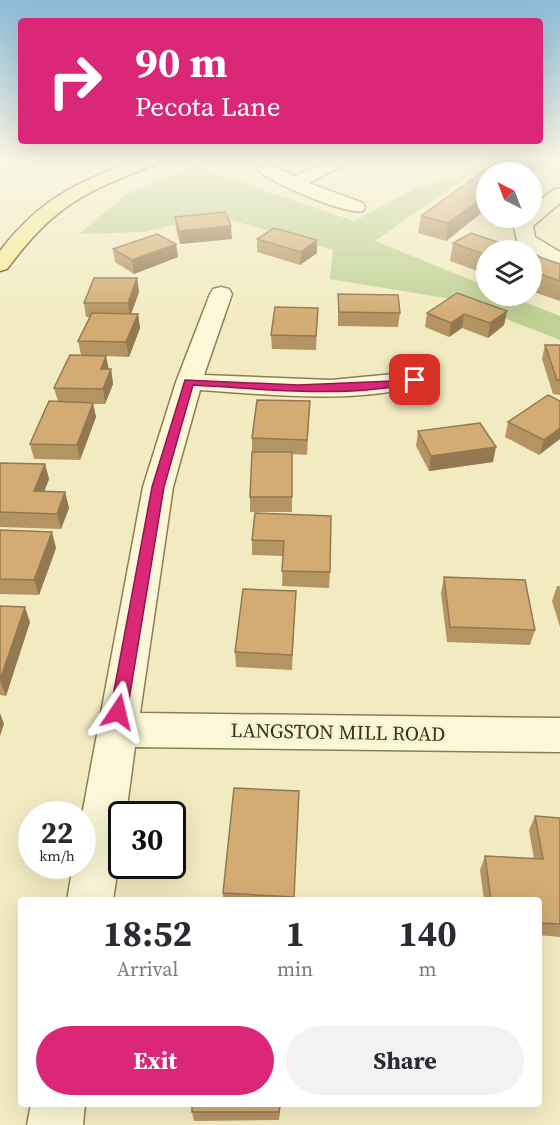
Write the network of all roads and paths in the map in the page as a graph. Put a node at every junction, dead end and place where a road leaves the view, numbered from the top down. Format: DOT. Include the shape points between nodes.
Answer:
graph roads {
  1 [pos="46,212"];
  2 [pos="537,212"];
  3 [pos="560,261"];
  4 [pos="0,265"];
  5 [pos="221,294"];
  6 [pos="415,380"];
  7 [pos="189,382"];
  8 [pos="116,730"];
  9 [pos="560,735"];
  10 [pos="90,897"];
  11 [pos="58,1107"];
  12 [pos="55,1125"];
  1 -- 4 [label="main road"];
  2 -- 3 [label="street" via="523,224 525,240"];
  5 -- 7 [label="street"];
  6 -- 7 [label="street" via="298,388"];
  7 -- 8 [label="street" via="158,487"];
  8 -- 9 [label="street, LANGSTON MILL ROAD"];
  8 -- 10 [label="street"];
  11 -- 12 [label="street"];
}
